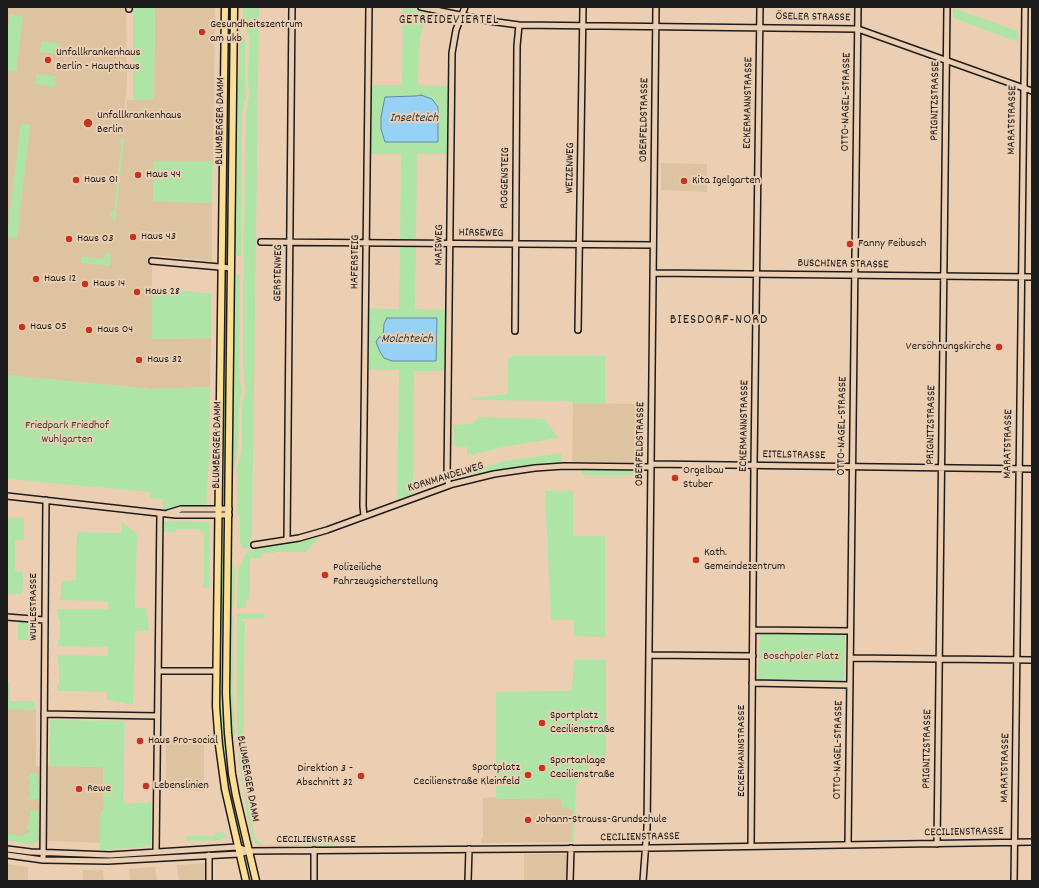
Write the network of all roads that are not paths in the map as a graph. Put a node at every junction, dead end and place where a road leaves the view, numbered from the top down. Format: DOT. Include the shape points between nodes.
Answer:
graph roads {
  1 [pos="225,7"];
  2 [pos="234,7"];
  3 [pos="292,7"];
  4 [pos="370,7"];
  5 [pos="421,7"];
  6 [pos="464,7"];
  7 [pos="583,7"];
  8 [pos="656,7"];
  9 [pos="760,7"];
  10 [pos="858,7"];
  11 [pos="947,7"];
  12 [pos="1025,7"];
  13 [pos="461,15"];
  14 [pos="519,25"];
  15 [pos="582,26"];
  16 [pos="656,26"];
  17 [pos="760,28"];
  18 [pos="858,29"];
  19 [pos="946,61"];
  20 [pos="1023,88"];
  21 [pos="1032,91"];
  22 [pos="261,242"];
  23 [pos="290,242"];
  24 [pos="366,242"];
  25 [pos="450,244"];
  26 [pos="580,244"];
  27 [pos="516,245"];
  28 [pos="653,245"];
  29 [pos="152,261"];
  30 [pos="221,268"];
  31 [pos="231,268"];
  32 [pos="653,273"];
  33 [pos="757,274"];
  34 [pos="855,275"];
  35 [pos="944,276"];
  36 [pos="1021,277"];
  37 [pos="1032,277"];
  38 [pos="514,330"];
  39 [pos="578,330"];
  40 [pos="651,465"];
  41 [pos="754,465"];
  42 [pos="852,467"];
  43 [pos="942,467"];
  44 [pos="1019,469"];
  45 [pos="1032,469"];
  46 [pos="449,485"];
  47 [pos="7,496"];
  48 [pos="46,500"];
  49 [pos="160,512"];
  50 [pos="218,512"];
  51 [pos="229,512"];
  52 [pos="364,516"];
  53 [pos="287,540"];
  54 [pos="254,545"];
  55 [pos="7,617"];
  56 [pos="44,620"];
  57 [pos="753,630"];
  58 [pos="850,631"];
  59 [pos="649,656"];
  60 [pos="752,656"];
  61 [pos="851,658"];
  62 [pos="939,659"];
  63 [pos="1017,660"];
  64 [pos="1032,660"];
  65 [pos="158,671"];
  66 [pos="216,671"];
  67 [pos="752,684"];
  68 [pos="850,685"];
  69 [pos="44,714"];
  70 [pos="157,716"];
  71 [pos="1032,842"];
  72 [pos="1015,843"];
  73 [pos="937,844"];
  74 [pos="848,845"];
  75 [pos="751,846"];
  76 [pos="238,847"];
  77 [pos="571,848"];
  78 [pos="646,848"];
  79 [pos="7,849"];
  80 [pos="469,849"];
  81 [pos="314,850"];
  82 [pos="248,851"];
  83 [pos="156,852"];
  84 [pos="43,853"];
  85 [pos="239,854"];
  86 [pos="7,855"];
  87 [pos="209,855"];
  88 [pos="43,860"];
  89 [pos="209,881"];
  90 [pos="246,881"];
  91 [pos="256,881"];
  92 [pos="314,881"];
  93 [pos="468,881"];
  94 [pos="570,881"];
  95 [pos="643,881"];
  96 [pos="1014,881"];
  1 -- 30 [label="main road, BLUMBERGER DAMM"];
  2 -- 31 [label="main road, BLUMBERGER DAMM"];
  3 -- 23 [label="street, GERSTENWEG"];
  4 -- 24 [label="street, HAFERSTEIG"];
  5 -- 13 [label="street, ÖSELER STRASSE"];
  6 -- 13 [label="street, MAISWEG"];
  7 -- 15 [label="street, WEIZENWEG"];
  8 -- 16 [label="street, OBERFELDSTRASSE"];
  9 -- 17 [label="street, ECKERMANNSTRASSE"];
  10 -- 18 [label="street, OTTO-NAGEL-STRASSE"];
  11 -- 19 [label="street, PRIGNITZSTRASSE"];
  12 -- 20 [label="street, MARATSTRASSE"];
  13 -- 14 [label="street, ÖSELER STRASSE"];
  13 -- 25 [label="street, MAISWEG" via="452,53"];
  14 -- 15 [label="street, ÖSELER STRASSE"];
  14 -- 27 [label="street, ROGGENSTEIG"];
  15 -- 16 [label="street, ÖSELER STRASSE"];
  15 -- 26 [label="street, WEIZENWEG"];
  16 -- 17 [label="street, ÖSELER STRASSE"];
  16 -- 28 [label="street, OBERFELDSTRASSE"];
  17 -- 18 [label="street, ÖSELER STRASSE"];
  17 -- 33 [label="street, ECKERMANNSTRASSE"];
  18 -- 19 [label="street, ÖSELER STRASSE"];
  18 -- 34 [label="street, OTTO-NAGEL-STRASSE"];
  19 -- 20 [label="street, ÖSELER STRASSE"];
  19 -- 35 [label="street, PRIGNITZSTRASSE"];
  20 -- 21 [label="street, ÖSELER STRASSE"];
  20 -- 36 [label="street, MARATSTRASSE"];
  22 -- 23 [label="street, HIRSEWEG"];
  23 -- 24 [label="street, HIRSEWEG"];
  23 -- 53 [label="street, GERSTENWEG"];
  24 -- 25 [label="street, HIRSEWEG"];
  24 -- 52 [label="street, HAFERSTEIG"];
  25 -- 27 [label="street, HIRSEWEG"];
  25 -- 46 [label="street, MAISWEG" via="447,478"];
  26 -- 27 [label="street, HIRSEWEG"];
  26 -- 28 [label="street, HIRSEWEG"];
  26 -- 39 [label="street, WEIZENWEG"];
  27 -- 38 [label="street, ROGGENSTEIG"];
  28 -- 32 [label="street, OBERFELDSTRASSE"];
  29 -- 30 [label="street"];
  30 -- 31 [label="street"];
  30 -- 50 [label="main road, BLUMBERGER DAMM"];
  31 -- 51 [label="main road, BLUMBERGER DAMM"];
  32 -- 33 [label="street, BUSCHINER STRASSE"];
  32 -- 40 [label="street, OBERFELDSTRASSE"];
  33 -- 34 [label="street, BUSCHINER STRASSE"];
  33 -- 41 [label="street, ECKERMANNSTRASSE"];
  34 -- 35 [label="street, BUSCHINER STRASSE"];
  34 -- 42 [label="street, OTTO-NAGEL-STRASSE"];
  35 -- 36 [label="street, BUSCHINER STRASSE"];
  35 -- 43 [label="street, PRIGNITZSTRASSE"];
  36 -- 37 [label="street, BUSCHINER STRASSE"];
  36 -- 44 [label="street, MARATSTRASSE"];
  40 -- 41 [label="street, EITELSTRASSE"];
  40 -- 46 [label="street, KORNMANDELWEG" via="535,468 494,474"];
  40 -- 59 [label="street, OBERFELDSTRASSE"];
  41 -- 42 [label="street, EITELSTRASSE"];
  41 -- 57 [label="street, ECKERMANNSTRASSE"];
  42 -- 43 [label="street, EITELSTRASSE"];
  42 -- 58 [label="street, OTTO-NAGEL-STRASSE"];
  43 -- 44 [label="street, EITELSTRASSE"];
  43 -- 62 [label="street, PRIGNITZSTRASSE"];
  44 -- 45 [label="street, EITELSTRASSE"];
  44 -- 63 [label="street, MARATSTRASSE"];
  46 -- 52 [label="street, KORNMANDELWEG"];
  47 -- 48 [label="street"];
  48 -- 49 [label="street"];
  48 -- 56 [label="street, WUHLESTRASSE"];
  49 -- 50 [label="street" via="181,509"];
  49 -- 65 [label="street"];
  50 -- 51 [label="street"];
  50 -- 66 [label="main road, BLUMBERGER DAMM"];
  51 -- 82 [label="main road, BLUMBERGER DAMM" via="226,693 228,733 232,774"];
  52 -- 53 [label="street, KORNMANDELWEG" via="327,530"];
  53 -- 54 [label="street, KORNMANDELWEG"];
  55 -- 56 [label="street"];
  56 -- 69 [label="street, WUHLESTRASSE"];
  57 -- 58 [label="street"];
  57 -- 60 [label="street, ECKERMANNSTRASSE"];
  58 -- 61 [label="street, OTTO-NAGEL-STRASSE"];
  59 -- 60 [label="street"];
  59 -- 78 [label="street, OBERFELDSTRASSE"];
  60 -- 67 [label="street, ECKERMANNSTRASSE"];
  61 -- 62 [label="street"];
  61 -- 68 [label="street, OTTO-NAGEL-STRASSE"];
  62 -- 63 [label="street"];
  62 -- 73 [label="street, PRIGNITZSTRASSE"];
  63 -- 64 [label="street"];
  63 -- 72 [label="street, MARATSTRASSE"];
  65 -- 66 [label="street"];
  65 -- 70 [label="street"];
  66 -- 76 [label="main road, BLUMBERGER DAMM" via="219,745 225,789"];
  67 -- 68 [label="street"];
  67 -- 75 [label="street, ECKERMANNSTRASSE"];
  68 -- 74 [label="street, OTTO-NAGEL-STRASSE"];
  69 -- 70 [label="street"];
  69 -- 84 [label="street, WUHLESTRASSE"];
  70 -- 83 [label="street"];
  71 -- 72 [label="street, CECILIENSTRASSE"];
  72 -- 73 [label="street, CECILIENSTRASSE"];
  72 -- 96 [label="street, MARATSTRASSE"];
  73 -- 74 [label="street, CECILIENSTRASSE"];
  74 -- 75 [label="street, CECILIENSTRASSE"];
  75 -- 78 [label="street, CECILIENSTRASSE"];
  76 -- 82 [label="street, CECILIENSTRASSE"];
  76 -- 83 [label="street, CECILIENSTRASSE"];
  76 -- 85 [label="main road, BLUMBERGER DAMM"];
  77 -- 78 [label="street, CECILIENSTRASSE"];
  77 -- 80 [label="street, CECILIENSTRASSE"];
  77 -- 94 [label="street"];
  78 -- 95 [label="street, OBERFELDSTRASSE"];
  79 -- 84 [label="street, CECILIENSTRASSE"];
  80 -- 81 [label="street, CECILIENSTRASSE"];
  80 -- 93 [label="street"];
  81 -- 82 [label="street, CECILIENSTRASSE"];
  81 -- 92 [label="street"];
  82 -- 85 [label="street, CECILIENSTRASSE"];
  82 -- 91 [label="main road, BLUMBERGER DAMM"];
  83 -- 84 [label="street, CECILIENSTRASSE" via="110,855"];
  84 -- 88 [label="street, WUHLESTRASSE"];
  85 -- 87 [label="street, CECILIENSTRASSE"];
  85 -- 90 [label="main road, BLUMBERGER DAMM"];
  86 -- 88 [label="street, CECILIENSTRASSE"];
  87 -- 88 [label="street, CECILIENSTRASSE" via="108,861"];
  87 -- 89 [label="street"];
}
